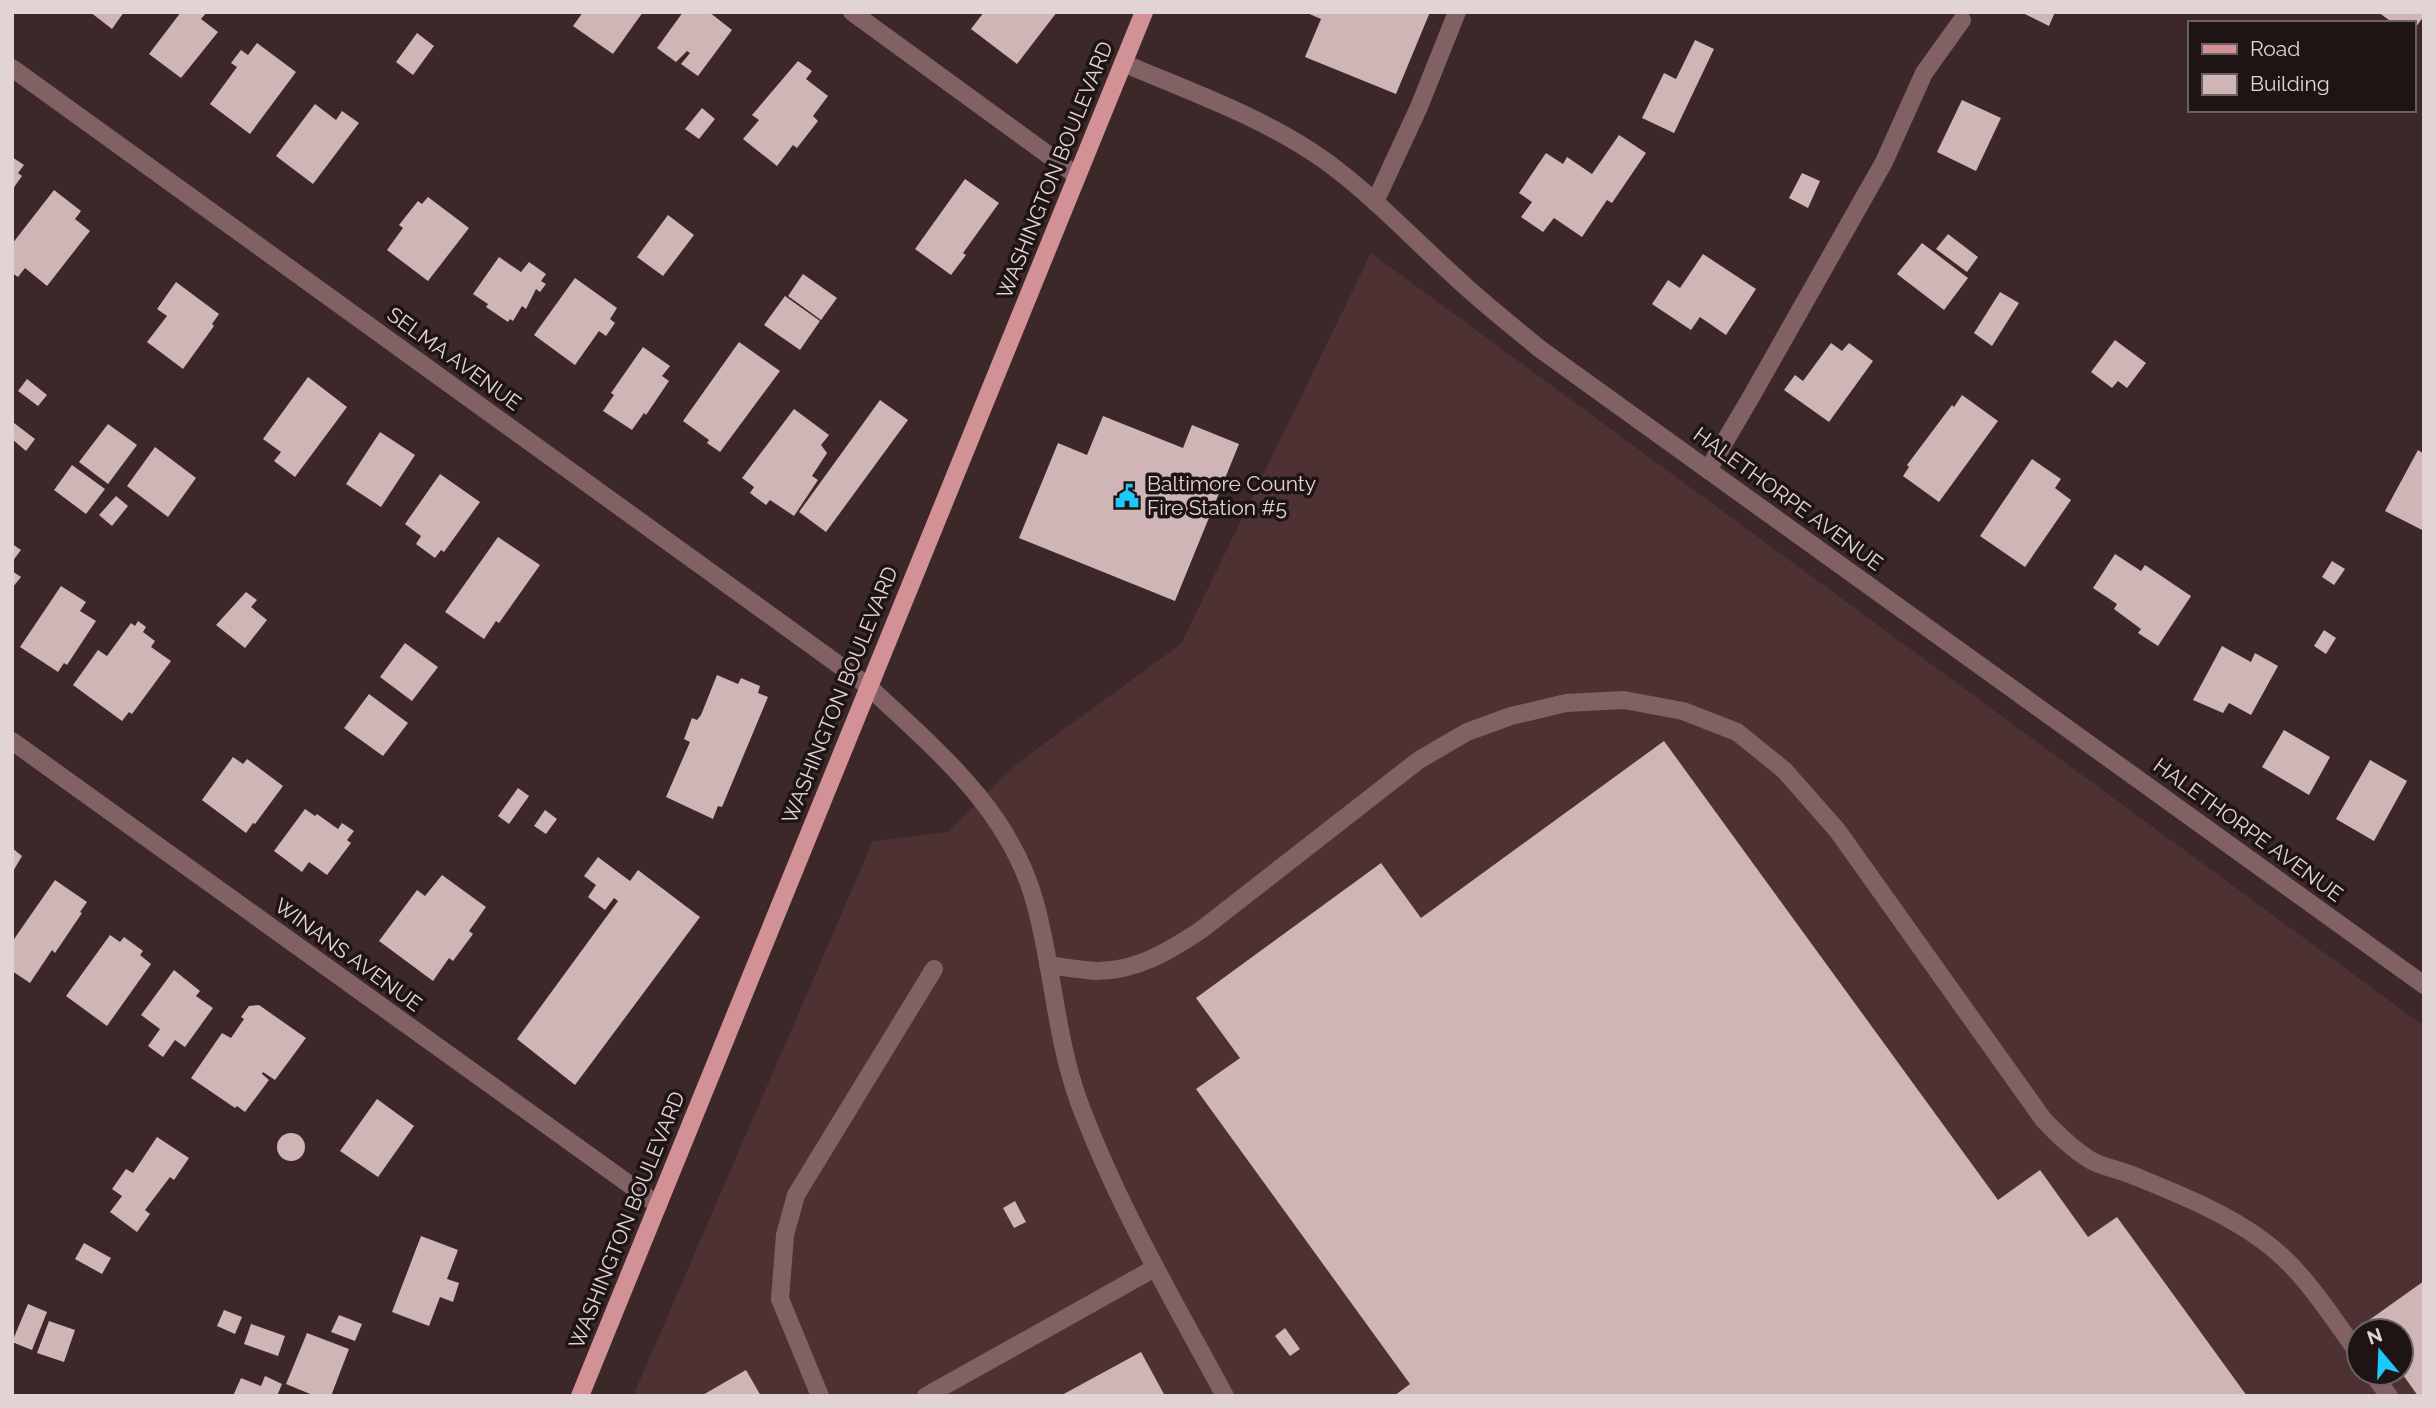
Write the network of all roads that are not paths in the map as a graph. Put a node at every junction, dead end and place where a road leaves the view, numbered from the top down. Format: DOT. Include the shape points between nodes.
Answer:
graph roads {
  1 [pos="852,12"];
  2 [pos="1144,12"];
  3 [pos="1457,12"];
  4 [pos="1962,20"];
  5 [pos="1123,63"];
  6 [pos="12,68"];
  7 [pos="1076,175"];
  8 [pos="1375,202"];
  9 [pos="1707,470"];
  10 [pos="868,687"];
  11 [pos="12,741"];
  12 [pos="1048,965"];
  13 [pos="934,969"];
  14 [pos="2424,985"];
  15 [pos="658,1205"];
  16 [pos="1155,1268"];
  17 [pos="2345,1335"];
  18 [pos="580,1396"];
  19 [pos="820,1396"];
  20 [pos="926,1396"];
  21 [pos="1225,1396"];
  1 -- 7 [label="street"];
  2 -- 5 [label="main road, WASHINGTON BOULEVARD"];
  3 -- 8 [label="street"];
  4 -- 9 [label="street" via="1924,73 1884,162"];
  5 -- 7 [label="main road, WASHINGTON BOULEVARD"];
  5 -- 8 [label="street, HALETHORPE AVENUE" via="1283,134 1323,159"];
  6 -- 10 [label="street, SELMA AVENUE"];
  7 -- 10 [label="main road, WASHINGTON BOULEVARD"];
  8 -- 9 [label="street, HALETHORPE AVENUE" via="1540,349"];
  9 -- 14 [label="street, HALETHORPE AVENUE"];
  10 -- 12 [label="street, SELMA AVENUE" via="956,769 992,812 1017,856 1035,904"];
  10 -- 15 [label="main road, WASHINGTON BOULEVARD"];
  11 -- 15 [label="street, WINANS AVENUE"];
  12 -- 16 [label="street, SELMA AVENUE" via="1079,1101"];
  12 -- 17 [label="street" via="1097,971 1130,967 1163,954 1419,760 1467,732 1566,703 1623,700 1683,711 1737,732 1784,770 1837,830 2043,1119 2065,1142 2094,1162 2228,1219 2263,1240 2287,1261"];
  13 -- 19 [label="street" via="796,1195 785,1235 780,1299"];
  15 -- 18 [label="main road, WASHINGTON BOULEVARD"];
  16 -- 20 [label="street"];
  16 -- 21 [label="street, SELMA AVENUE"];
}
